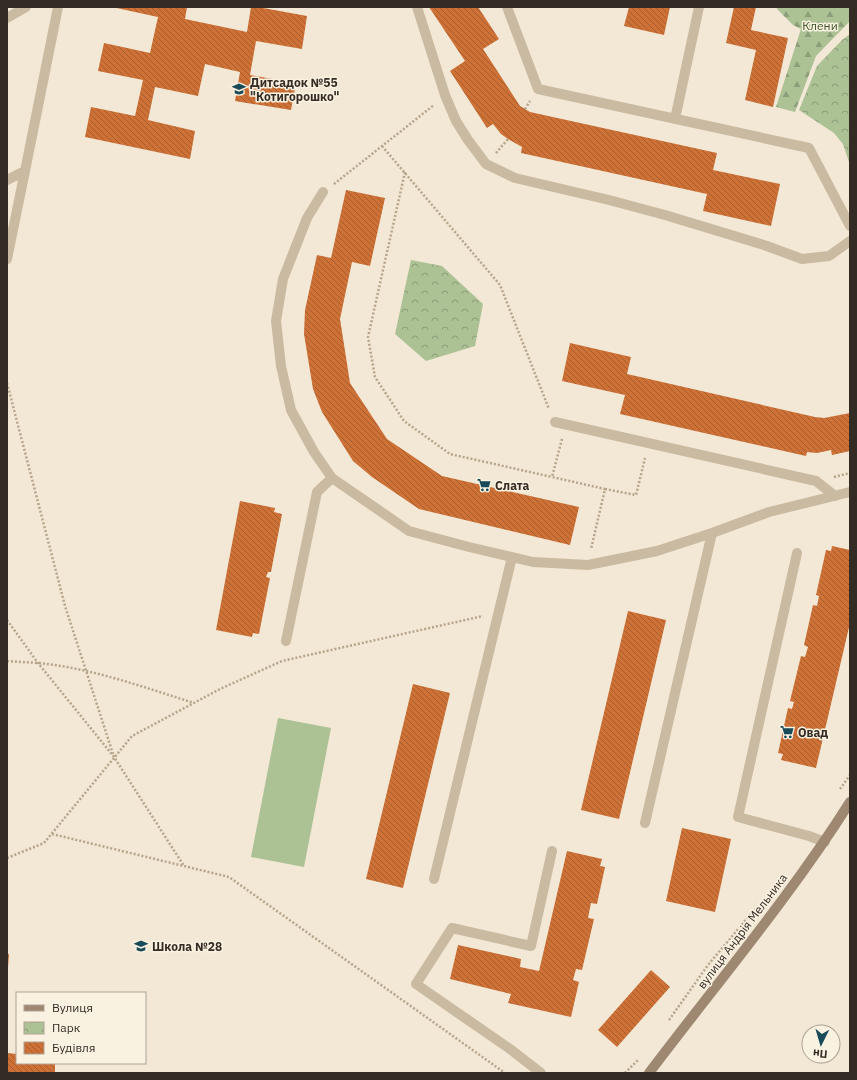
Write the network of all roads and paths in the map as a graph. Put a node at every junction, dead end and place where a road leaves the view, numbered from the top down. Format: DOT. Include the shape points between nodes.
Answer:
graph roads {
  1 [pos="26,7"];
  2 [pos="58,7"];
  3 [pos="417,7"];
  4 [pos="506,7"];
  5 [pos="699,7"];
  6 [pos="7,18"];
  7 [pos="446,95"];
  8 [pos="675,119"];
  9 [pos="382,146"];
  10 [pos="25,171"];
  11 [pos="404,172"];
  12 [pos="7,180"];
  13 [pos="323,192"];
  14 [pos="850,226"];
  15 [pos="850,241"];
  16 [pos="7,260"];
  17 [pos="7,383"];
  18 [pos="555,422"];
  19 [pos="563,438"];
  20 [pos="641,473"];
  21 [pos="552,477"];
  22 [pos="332,478"];
  23 [pos="605,489"];
  24 [pos="850,492"];
  25 [pos="835,496"];
  26 [pos="712,533"];
  27 [pos="797,552"];
  28 [pos="512,558"];
  29 [pos="588,565"];
  30 [pos="499,612"];
  31 [pos="7,620"];
  32 [pos="286,641"];
  33 [pos="7,662"];
  34 [pos="38,663"];
  35 [pos="86,672"];
  36 [pos="195,703"];
  37 [pos="114,757"];
  38 [pos="850,775"];
  39 [pos="838,792"];
  40 [pos="850,802"];
  41 [pos="645,822"];
  42 [pos="52,834"];
  43 [pos="825,842"];
  44 [pos="552,851"];
  45 [pos="7,858"];
  46 [pos="184,866"];
  47 [pos="434,879"];
  48 [pos="758,904"];
  49 [pos="668,1020"];
  50 [pos="642,1056"];
  51 [pos="505,1073"];
  52 [pos="541,1073"];
  53 [pos="625,1073"];
  54 [pos="649,1073"];
  1 -- 6 [label="lane"];
  2 -- 10 [label="lane"];
  3 -- 7 [label="lane"];
  4 -- 8 [label="lane" via="538,89"];
  5 -- 8 [label="lane"];
  7 -- 9 [label="path"];
  7 -- 15 [label="lane" via="456,121 486,164 515,178 609,200 764,245 802,259 828,256"];
  8 -- 14 [label="lane" via="809,148"];
  9 -- 11 [label="path"];
  9 -- 13 [label="path"];
  10 -- 12 [label="lane"];
  10 -- 16 [label="lane"];
  11 -- 18 [label="path" via="500,285"];
  11 -- 21 [label="path" via="368,337 375,377 404,421 450,454"];
  13 -- 22 [label="lane" via="307,218 284,279 276,321 281,366 291,410"];
  17 -- 35 [label="path" via="65,606"];
  18 -- 25 [label="lane" via="816,481"];
  19 -- 21 [label="path"];
  20 -- 23 [label="path" via="636,495"];
  21 -- 23 [label="path"];
  22 -- 28 [label="lane" via="409,531"];
  22 -- 32 [label="lane" via="317,492"];
  23 -- 29 [label="path"];
  24 -- 25 [label="lane"];
  25 -- 26 [label="lane" via="769,512"];
  26 -- 29 [label="lane" via="656,551"];
  26 -- 41 [label="lane"];
  27 -- 43 [label="lane" via="738,817"];
  28 -- 29 [label="lane" via="533,562"];
  28 -- 30 [label="lane"];
  30 -- 36 [label="path" via="282,660"];
  30 -- 47 [label="lane"];
  31 -- 34 [label="path"];
  33 -- 34 [label="path"];
  34 -- 35 [label="path"];
  34 -- 37 [label="path"];
  35 -- 36 [label="path"];
  35 -- 37 [label="path"];
  36 -- 37 [label="path" via="132,736"];
  37 -- 42 [label="path"];
  37 -- 46 [label="path"];
  38 -- 39 [label="path"];
  40 -- 43 [label="street, вулиця Андрія Мельника"];
  42 -- 45 [label="path" via="44,843"];
  42 -- 46 [label="path"];
  43 -- 54 [label="street, вулиця Андрія Мельника"];
  44 -- 52 [label="lane" via="531,946 452,928 416,984"];
  46 -- 51 [label="path" via="229,877"];
  48 -- 49 [label="path" via="708,965"];
  50 -- 53 [label="path"];
}
